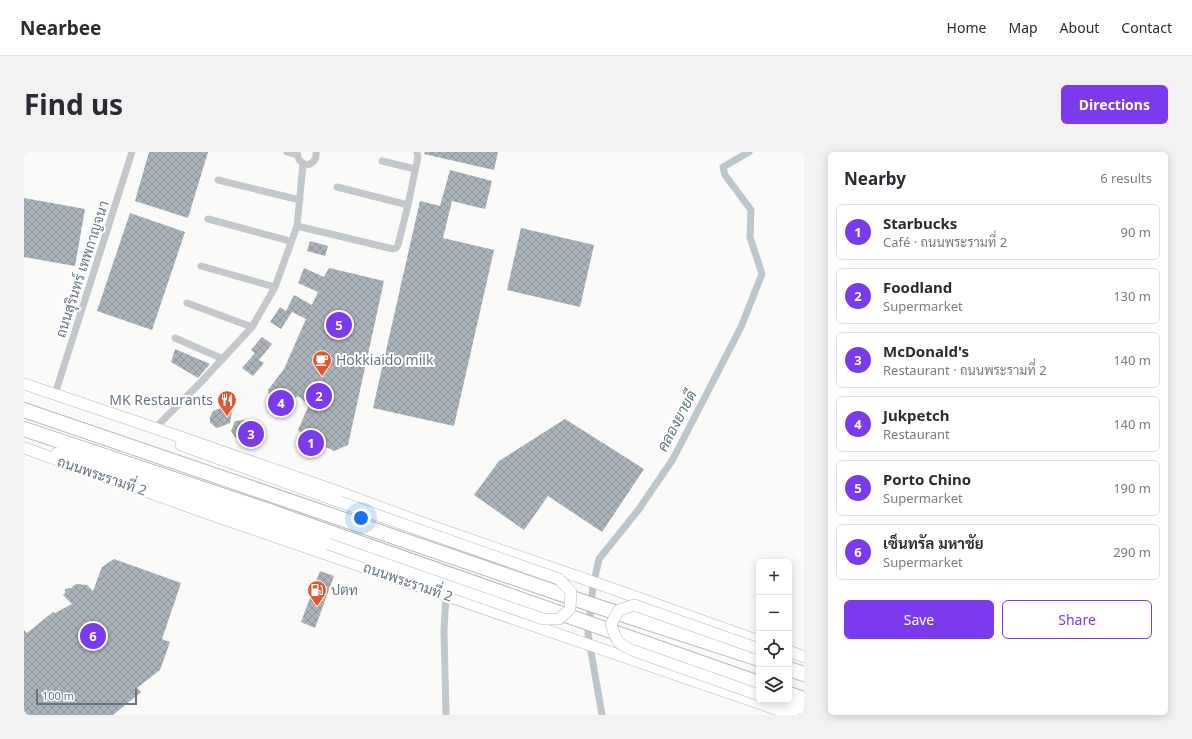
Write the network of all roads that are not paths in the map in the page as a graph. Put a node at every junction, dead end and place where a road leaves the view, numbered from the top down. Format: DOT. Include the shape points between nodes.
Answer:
graph roads {
  1 [pos="132,152"];
  2 [pos="287,152"];
  3 [pos="316,152"];
  4 [pos="417,152"];
  5 [pos="297,154"];
  6 [pos="382,161"];
  7 [pos="303,164"];
  8 [pos="415,169"];
  9 [pos="218,180"];
  10 [pos="337,187"];
  11 [pos="300,200"];
  12 [pos="408,205"];
  13 [pos="208,219"];
  14 [pos="297,226"];
  15 [pos="290,241"];
  16 [pos="201,266"];
  17 [pos="275,287"];
  18 [pos="187,303"];
  19 [pos="252,327"];
  20 [pos="175,338"];
  21 [pos="223,359"];
  22 [pos="24,384"];
  23 [pos="55,394"];
  24 [pos="24,410"];
  25 [pos="140,423"];
  26 [pos="155,428"];
  27 [pos="24,429"];
  28 [pos="24,447"];
  29 [pos="446,594"];
  30 [pos="756,640"];
  31 [pos="756,648"];
  32 [pos="792,652"];
  33 [pos="804,657"];
  34 [pos="756,658"];
  35 [pos="792,661"];
  36 [pos="804,665"];
  37 [pos="792,670"];
  38 [pos="804,674"];
  39 [pos="756,682"];
  40 [pos="756,694"];
  41 [pos="792,695"];
  42 [pos="804,699"];
  43 [pos="784,703"];
  44 [pos="804,710"];
  45 [pos="446,715"];
  46 [pos="793,715"];
  1 -- 23 [label="street, ถนนสุรินทร์ เทพกาญจนา"];
  2 -- 5 [label="street"];
  3 -- 7 [label="street" via="316,158 312,163"];
  4 -- 8 [label="street"];
  5 -- 7 [label="street"];
  6 -- 8 [label="street"];
  7 -- 11 [label="street"];
  8 -- 12 [label="street"];
  9 -- 11 [label="street"];
  10 -- 12 [label="street"];
  11 -- 14 [label="street"];
  12 -- 14 [label="street" via="398,245 393,249"];
  13 -- 15 [label="street"];
  14 -- 15 [label="street"];
  15 -- 17 [label="street"];
  16 -- 17 [label="street"];
  17 -- 19 [label="street"];
  18 -- 19 [label="street"];
  19 -- 21 [label="street"];
  20 -- 21 [label="street"];
  21 -- 26 [label="street"];
  22 -- 23 [label="main road"];
  23 -- 25 [label="main road"];
  24 -- 34 [label="highway"];
  25 -- 26 [label="main road"];
  25 -- 28 [label="main road, bridge" via="179,444 559,579 571,592 570,609 559,619 543,619 105,467 46,450"];
  26 -- 30 [label="main road"];
  27 -- 39 [label="highway, ถนนพระรามที่ 2" via="268,511"];
  28 -- 29 [label="main road, ถนนพระรามที่ 2" via="218,517"];
  29 -- 45 [label="street"];
  29 -- 46 [label="main road, ถนนพระรามที่ 2"];
  31 -- 40 [label="main road, bridge" via="634,605 619,610 611,624 616,640 622,645"];
  32 -- 33 [label="main road"];
  35 -- 36 [label="main road"];
  37 -- 38 [label="highway"];
  41 -- 42 [label="highway"];
  43 -- 44 [label="main road"];
}
